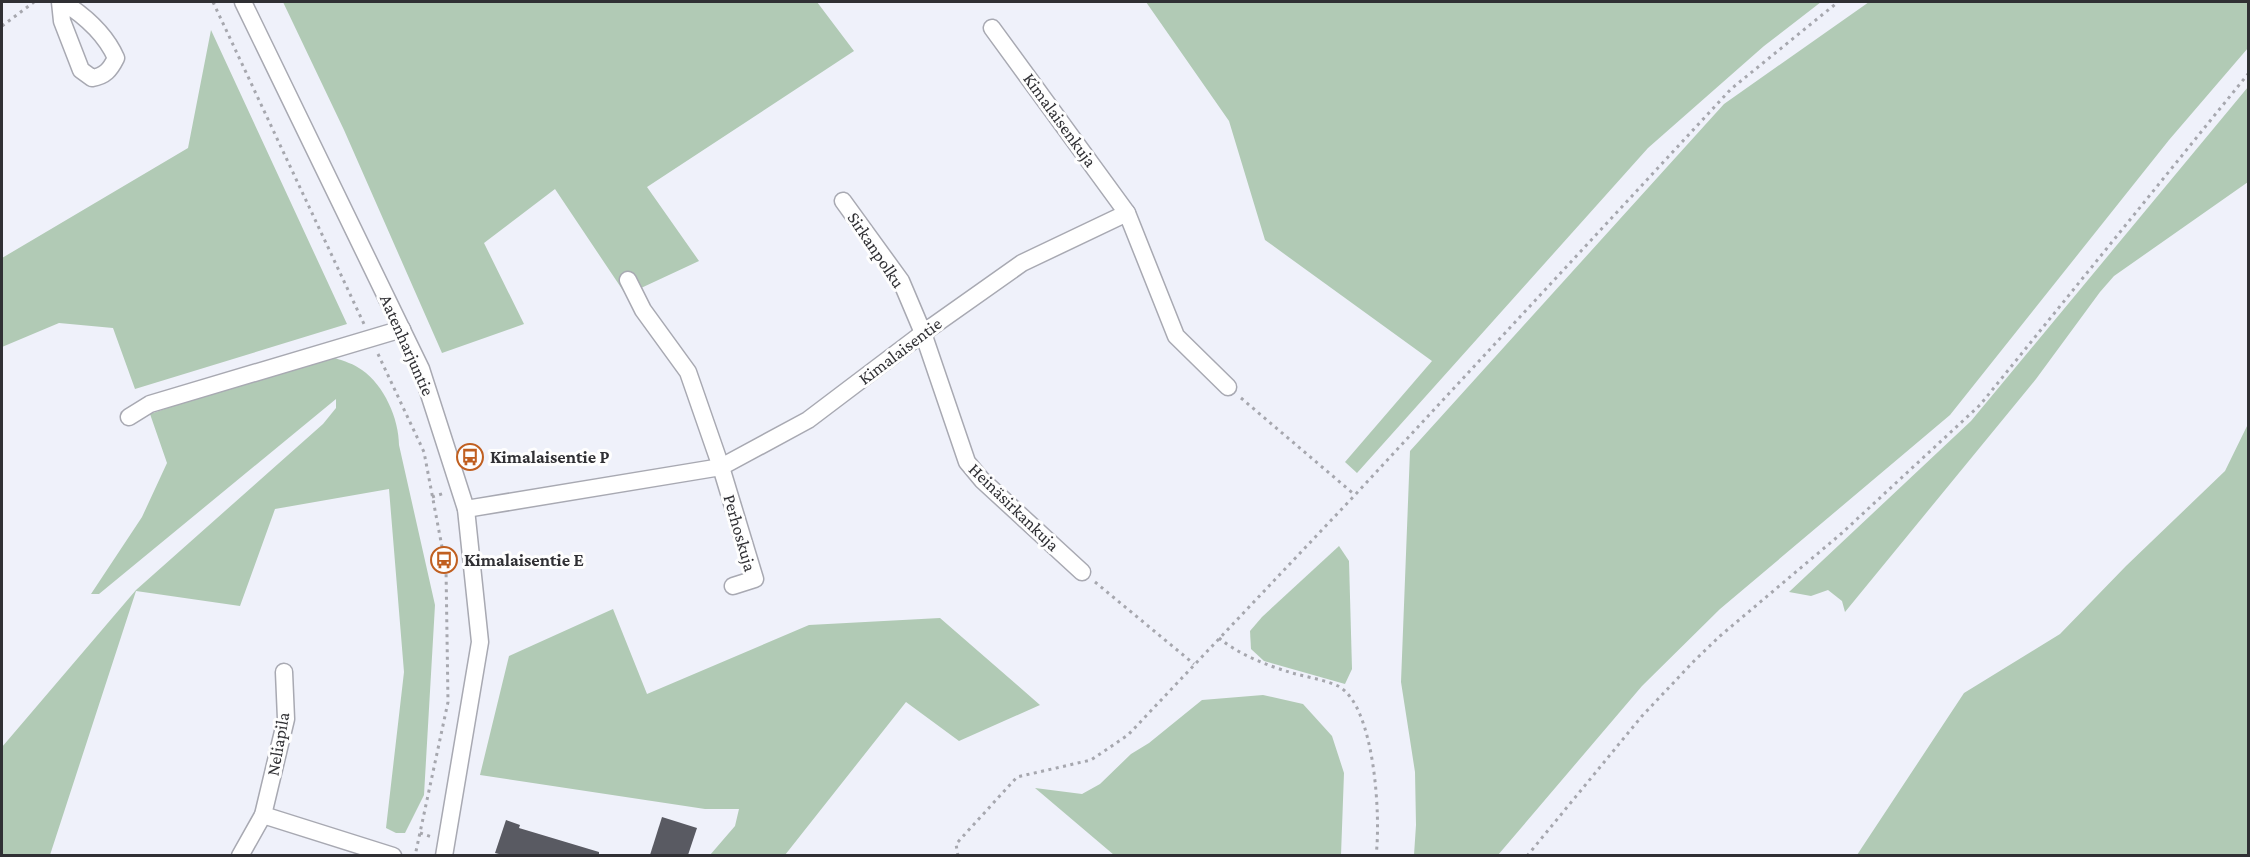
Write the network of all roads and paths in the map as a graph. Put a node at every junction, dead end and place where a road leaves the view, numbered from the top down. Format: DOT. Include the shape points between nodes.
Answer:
graph roads {
  1 [pos="34,2"];
  2 [pos="213,2"];
  3 [pos="243,2"];
  4 [pos="1838,2"];
  5 [pos="2,26"];
  6 [pos="993,28"];
  7 [pos="2248,74"];
  8 [pos="843,201"];
  9 [pos="1127,213"];
  10 [pos="628,280"];
  11 [pos="402,329"];
  12 [pos="923,333"];
  13 [pos="371,338"];
  14 [pos="1228,387"];
  15 [pos="129,417"];
  16 [pos="721,466"];
  17 [pos="1355,495"];
  18 [pos="466,509"];
  19 [pos="1082,572"];
  20 [pos="733,586"];
  21 [pos="1219,638"];
  22 [pos="1195,664"];
  23 [pos="284,672"];
  24 [pos="263,815"];
  25 [pos="240,855"];
  26 [pos="393,855"];
  27 [pos="415,855"];
  28 [pos="444,855"];
  29 [pos="958,855"];
  30 [pos="1376,855"];
  31 [pos="1527,855"];
  1 -- 5 [label="path"];
  2 -- 13 [label="path"];
  3 -- 11 [label="street, Aatenharjuntie"];
  4 -- 17 [label="path" via="1731,89"];
  6 -- 9 [label="street, Kimalaisenkuja"];
  7 -- 31 [label="path" via="1980,405 1842,533 1703,653 1642,716"];
  8 -- 12 [label="street, Sirkanpolku" via="901,281"];
  9 -- 12 [label="street, Kimalaisentie" via="1022,263"];
  9 -- 14 [label="street" via="1176,336"];
  10 -- 16 [label="street" via="643,310 688,372"];
  11 -- 13 [label="street"];
  11 -- 18 [label="street, Aatenharjuntie" via="421,369"];
  12 -- 16 [label="street, Kimalaisentie" via="808,420"];
  12 -- 19 [label="street, Heinäsirkankuja" via="967,462"];
  13 -- 15 [label="street" via="150,404"];
  13 -- 27 [label="path" via="424,452 446,568 448,702"];
  14 -- 17 [label="path"];
  16 -- 18 [label="street, Kimalaisentie"];
  16 -- 20 [label="street, Perhoskuja" via="755,579"];
  17 -- 21 [label="path"];
  18 -- 28 [label="street, Aatenharjuntie" via="480,642"];
  19 -- 22 [label="path"];
  21 -- 22 [label="path"];
  21 -- 30 [label="path" via="1235,650 1337,686 1351,697 1374,770"];
  22 -- 29 [label="path" via="1128,735 1091,760 1017,777 956,844"];
  23 -- 24 [label="street, Neliapila" via="286,719"];
  24 -- 25 [label="street, Neliapila"];
  24 -- 26 [label="street"];
}
